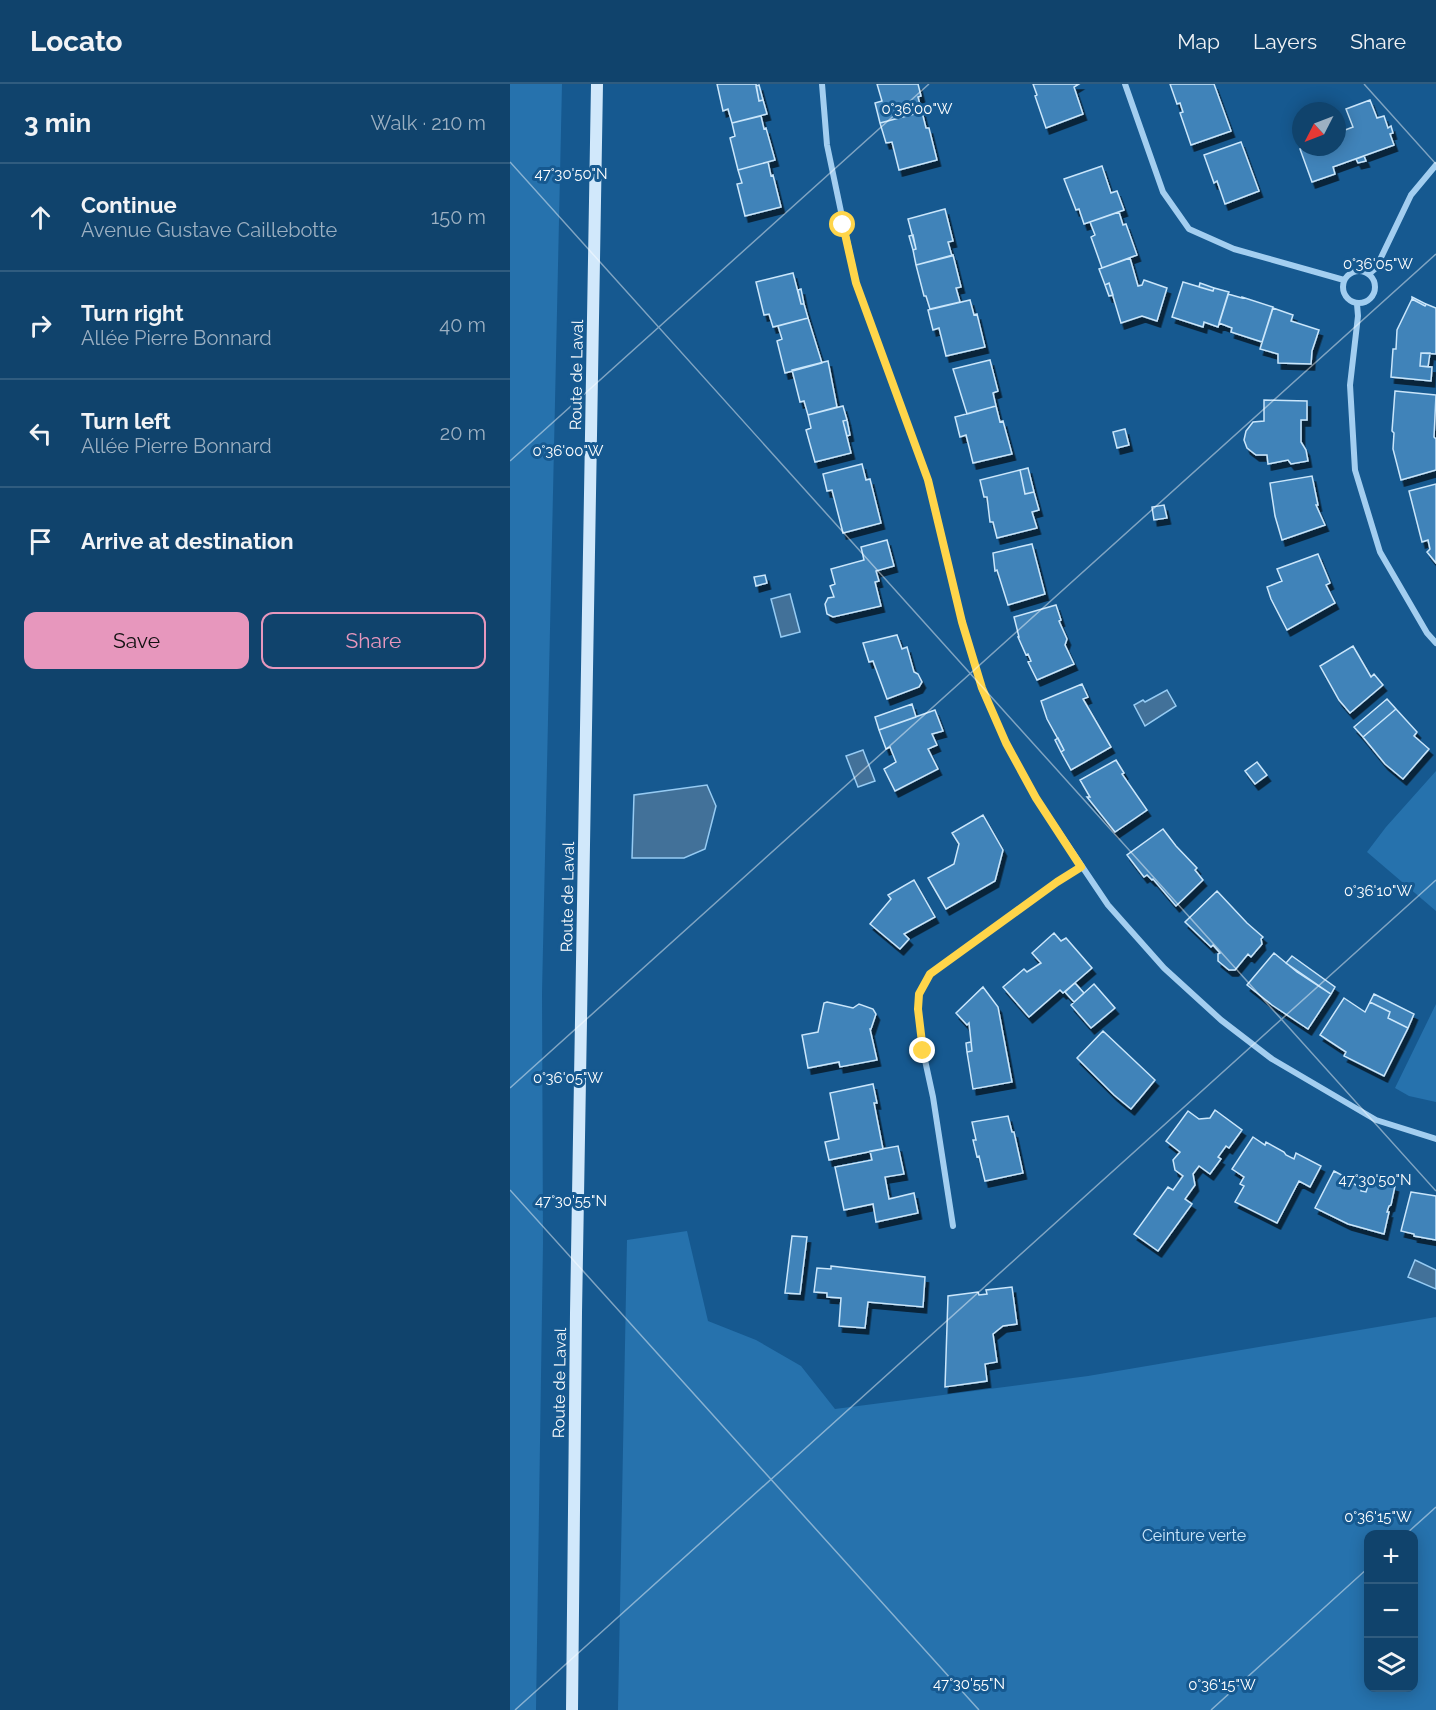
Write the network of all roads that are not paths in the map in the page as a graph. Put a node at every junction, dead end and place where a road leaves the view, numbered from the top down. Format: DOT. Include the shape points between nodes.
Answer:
graph roads {
  1 [pos="597,84"];
  2 [pos="822,84"];
  3 [pos="1125,84"];
  4 [pos="1436,165"];
  5 [pos="1369,274"];
  6 [pos="1344,280"];
  7 [pos="1357,304"];
  8 [pos="1436,643"];
  9 [pos="1081,867"];
  10 [pos="1436,1139"];
  11 [pos="953,1226"];
  12 [pos="572,1710"];
  1 -- 12 [label="main road, Route de Laval"];
  2 -- 9 [label="street" via="827,145 856,283 928,480 982,688 1036,798"];
  3 -- 6 [label="street" via="1163,192 1189,229 1234,249"];
  4 -- 5 [label="street" via="1411,195 1376,268"];
  5 -- 6 [label="street" via="1357,271"];
  5 -- 7 [label="street" via="1375,293 1367,302"];
  6 -- 7 [label="street" via="1343,292"];
  7 -- 8 [label="street" via="1350,385 1355,470 1380,552"];
  9 -- 10 [label="street" via="1108,905 1164,968 1221,1020 1272,1059 1376,1120"];
  9 -- 11 [label="street" via="930,974 919,994 923,1051"];
}
